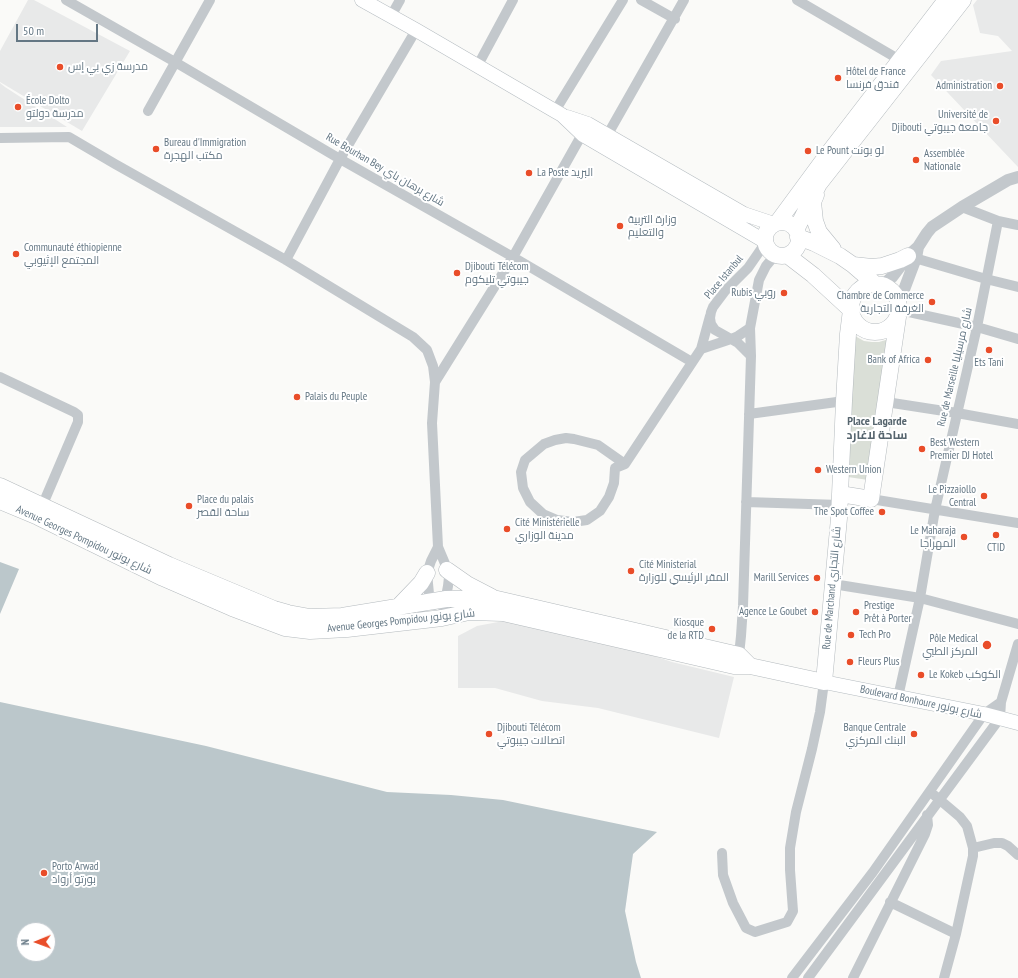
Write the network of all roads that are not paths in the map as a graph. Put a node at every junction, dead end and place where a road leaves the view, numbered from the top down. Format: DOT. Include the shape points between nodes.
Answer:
graph roads {
  1 [pos="66,0"];
  2 [pos="210,0"];
  3 [pos="362,0"];
  4 [pos="400,0"];
  5 [pos="513,0"];
  6 [pos="622,0"];
  7 [pos="641,0"];
  8 [pos="684,0"];
  9 [pos="797,0"];
  10 [pos="946,0"];
  11 [pos="963,0"];
  12 [pos="391,16"];
  13 [pos="675,19"];
  14 [pos="416,30"];
  15 [pos="175,62"];
  16 [pos="906,64"];
  17 [pos="478,65"];
  18 [pos="148,111"];
  19 [pos="559,113"];
  20 [pos="585,129"];
  21 [pos="0,138"];
  22 [pos="604,140"];
  23 [pos="340,159"];
  24 [pos="1018,178"];
  25 [pos="819,184"];
  26 [pos="962,207"];
  27 [pos="998,221"];
  28 [pos="775,224"];
  29 [pos="1018,225"];
  30 [pos="797,233"];
  31 [pos="766,242"];
  32 [pos="914,254"];
  33 [pos="781,255"];
  34 [pos="513,257"];
  35 [pos="286,260"];
  36 [pos="847,261"];
  37 [pos="748,268"];
  38 [pos="986,279"];
  39 [pos="759,280"];
  40 [pos="879,284"];
  41 [pos="1018,287"];
  42 [pos="851,310"];
  43 [pos="899,310"];
  44 [pos="711,312"];
  45 [pos="750,328"];
  46 [pos="977,328"];
  47 [pos="731,339"];
  48 [pos="1018,339"];
  49 [pos="701,349"];
  50 [pos="751,356"];
  51 [pos="692,362"];
  52 [pos="0,377"];
  53 [pos="435,382"];
  54 [pos="844,401"];
  55 [pos="886,402"];
  56 [pos="957,413"];
  57 [pos="749,414"];
  58 [pos="1018,424"];
  59 [pos="625,464"];
  60 [pos="0,486"];
  61 [pos="840,500"];
  62 [pos="871,500"];
  63 [pos="0,501"];
  64 [pos="746,502"];
  65 [pos="935,510"];
  66 [pos="40,511"];
  67 [pos="1018,523"];
  68 [pos="438,546"];
  69 [pos="447,570"];
  70 [pos="427,573"];
  71 [pos="833,584"];
  72 [pos="493,598"];
  73 [pos="920,598"];
  74 [pos="439,600"];
  75 [pos="398,607"];
  76 [pos="442,618"];
  77 [pos="286,620"];
  78 [pos="1018,624"];
  79 [pos="1018,644"];
  80 [pos="741,662"];
  81 [pos="824,682"];
  82 [pos="898,697"];
  83 [pos="1000,702"];
  84 [pos="984,714"];
  85 [pos="1000,718"];
  86 [pos="1018,723"];
  87 [pos="930,792"];
  88 [pos="939,800"];
  89 [pos="920,806"];
  90 [pos="927,815"];
  91 [pos="973,848"];
  92 [pos="722,853"];
  93 [pos="1018,855"];
  94 [pos="890,902"];
  95 [pos="956,934"];
  96 [pos="792,978"];
  97 [pos="808,978"];
  98 [pos="853,978"];
  99 [pos="944,978"];
  1 -- 15 [label="street, Rue Bourhan Bey شارع برهان باي"];
  2 -- 15 [label="street"];
  3 -- 12 [label="main road"];
  4 -- 12 [label="street"];
  5 -- 17 [label="street"];
  6 -- 19 [label="street"];
  7 -- 13 [label="street"];
  8 -- 13 [label="street"];
  9 -- 16 [label="street"];
  10 -- 16 [label="main road"];
  11 -- 16 [label="main road"];
  12 -- 14 [label="main road"];
  13 -- 22 [label="street"];
  14 -- 17 [label="main road"];
  14 -- 23 [label="street"];
  15 -- 18 [label="street"];
  15 -- 23 [label="street, Rue Bourhan Bey شارع برهان باي"];
  16 -- 25 [label="main road"];
  16 -- 28 [label="main road" via="830,151"];
  17 -- 19 [label="main road"];
  19 -- 20 [label="main road"];
  20 -- 22 [label="main road"];
  20 -- 34 [label="street"];
  21 -- 35 [label="street" via="69,136"];
  22 -- 28 [label="main road" via="744,214"];
  22 -- 31 [label="main road"];
  23 -- 34 [label="street, Rue Bourhan Bey شارع برهان باي"];
  23 -- 35 [label="street"];
  24 -- 26 [label="street" via="1008,180"];
  25 -- 30 [label="main road"];
  25 -- 36 [label="main road" via="813,202 819,232"];
  26 -- 27 [label="street"];
  26 -- 32 [label="street" via="932,227"];
  27 -- 29 [label="street"];
  27 -- 38 [label="street, Rue de Marseille شارع مرسيليا"];
  28 -- 30 [label="main road" via="790,224"];
  28 -- 31 [label="main road" via="768,231"];
  30 -- 33 [label="main road" via="796,248"];
  30 -- 36 [label="main road"];
  31 -- 33 [label="main road" via="771,252"];
  31 -- 37 [label="street, Place Istanbul"];
  32 -- 36 [label="main road" via="882,266 868,267"];
  32 -- 38 [label="street"];
  32 -- 40 [label="street" via="892,277"];
  32 -- 43 [label="street"];
  33 -- 39 [label="street" via="766,266"];
  33 -- 42 [label="main road" via="813,275"];
  34 -- 51 [label="street, Rue Bourhan Bey شارع برهان باي"];
  34 -- 53 [label="street"];
  35 -- 53 [label="street" via="413,337 427,350"];
  36 -- 40 [label="main road"];
  37 -- 39 [label="street" via="757,272"];
  37 -- 44 [label="street, Place Istanbul" via="725,291"];
  38 -- 41 [label="street"];
  38 -- 46 [label="street, Rue de Marseille شارع مرسيليا"];
  39 -- 45 [label="street"];
  40 -- 42 [label="main road" via="867,285 860,289 855,295"];
  40 -- 43 [label="main road" via="894,292"];
  42 -- 43 [label="main road" via="857,325 872,332 888,329 894,324"];
  42 -- 54 [label="main road, Rue de Marchand شارع التجاري"];
  43 -- 46 [label="street"];
  43 -- 55 [label="main road"];
  44 -- 47 [label="street, Place Istanbul" via="713,327"];
  44 -- 49 [label="street"];
  45 -- 47 [label="street"];
  45 -- 50 [label="street"];
  46 -- 48 [label="street"];
  46 -- 56 [label="street, Rue de Marseille شارع مرسيليا"];
  47 -- 49 [label="street"];
  47 -- 50 [label="street, Place Istanbul"];
  49 -- 51 [label="street"];
  50 -- 57 [label="street"];
  51 -- 59 [label="street"];
  52 -- 66 [label="street" via="78,415 78,422"];
  53 -- 68 [label="street" via="432,423"];
  54 -- 57 [label="street"];
  54 -- 61 [label="main road, Rue de Marchand شارع التجاري"];
  55 -- 56 [label="street"];
  55 -- 62 [label="main road"];
  56 -- 58 [label="street"];
  56 -- 65 [label="street, Rue de Marseille شارع مرسيليا"];
  57 -- 64 [label="street"];
  59 -- 59 [label="street" via="615,468 614,483 609,497 600,511 587,520 557,520 543,514 530,502 523,488 521,472 525,460 544,444 555,440 566,438 598,445"];
  60 -- 66 [label="main road, Avenue Georges Pompidou شارع بونور"];
  61 -- 62 [label="main road"];
  61 -- 64 [label="street"];
  61 -- 71 [label="main road, Rue de Marchand شارع التجاري"];
  62 -- 65 [label="street"];
  63 -- 66 [label="main road, Avenue Georges Pompidou شارع بونور"];
  64 -- 80 [label="street"];
  65 -- 67 [label="street"];
  65 -- 73 [label="street, Rue de Marseille شارع مرسيليا"];
  66 -- 77 [label="main road, Avenue Georges Pompidou شارع بونور" via="163,578 232,608"];
  68 -- 69 [label="street"];
  68 -- 70 [label="street"];
  69 -- 72 [label="main road"];
  69 -- 74 [label="street" via="448,586"];
  70 -- 74 [label="street" via="429,594"];
  70 -- 75 [label="main road"];
  71 -- 73 [label="street"];
  71 -- 81 [label="main road, Rue de Marchand شارع التجاري"];
  72 -- 74 [label="main road, Avenue Georges Pompidou شارع بونور"];
  72 -- 80 [label="main road, Avenue Georges Pompidou شارع بونور"];
  73 -- 78 [label="street"];
  73 -- 82 [label="street, Rue de Marseille شارع مرسيليا"];
  74 -- 75 [label="main road, Avenue Georges Pompidou شارع بونور"];
  74 -- 76 [label="street"];
  75 -- 77 [label="main road, Avenue Georges Pompidou شارع بونور" via="342,616"];
  76 -- 77 [label="main road, Avenue Georges Pompidou شارع بونور" via="310,631"];
  76 -- 80 [label="main road, Avenue Georges Pompidou شارع بونور" via="469,612 503,613"];
  79 -- 83 [label="street"];
  80 -- 81 [label="main road"];
  81 -- 82 [label="main road, Boulevard Bonhoure شارع بونور"];
  81 -- 92 [label="street" via="790,848 793,911 787,922 755,932 746,928 723,875"];
  82 -- 84 [label="main road, Boulevard Bonhoure شارع بونور"];
  83 -- 84 [label="street"];
  83 -- 85 [label="street"];
  84 -- 85 [label="main road, Boulevard Bonhoure شارع بونور"];
  84 -- 87 [label="street"];
  85 -- 86 [label="main road, Boulevard Bonhoure شارع بونور"];
  85 -- 88 [label="street"];
  87 -- 88 [label="street"];
  87 -- 89 [label="street"];
  88 -- 90 [label="street"];
  88 -- 91 [label="street" via="967,826"];
  89 -- 90 [label="street"];
  89 -- 96 [label="street" via="874,872"];
  90 -- 94 [label="street" via="928,824 924,834"];
  90 -- 97 [label="street"];
  91 -- 93 [label="street" via="1002,843"];
  91 -- 95 [label="street"];
  94 -- 95 [label="street"];
  94 -- 98 [label="street"];
  95 -- 99 [label="street"];
}
